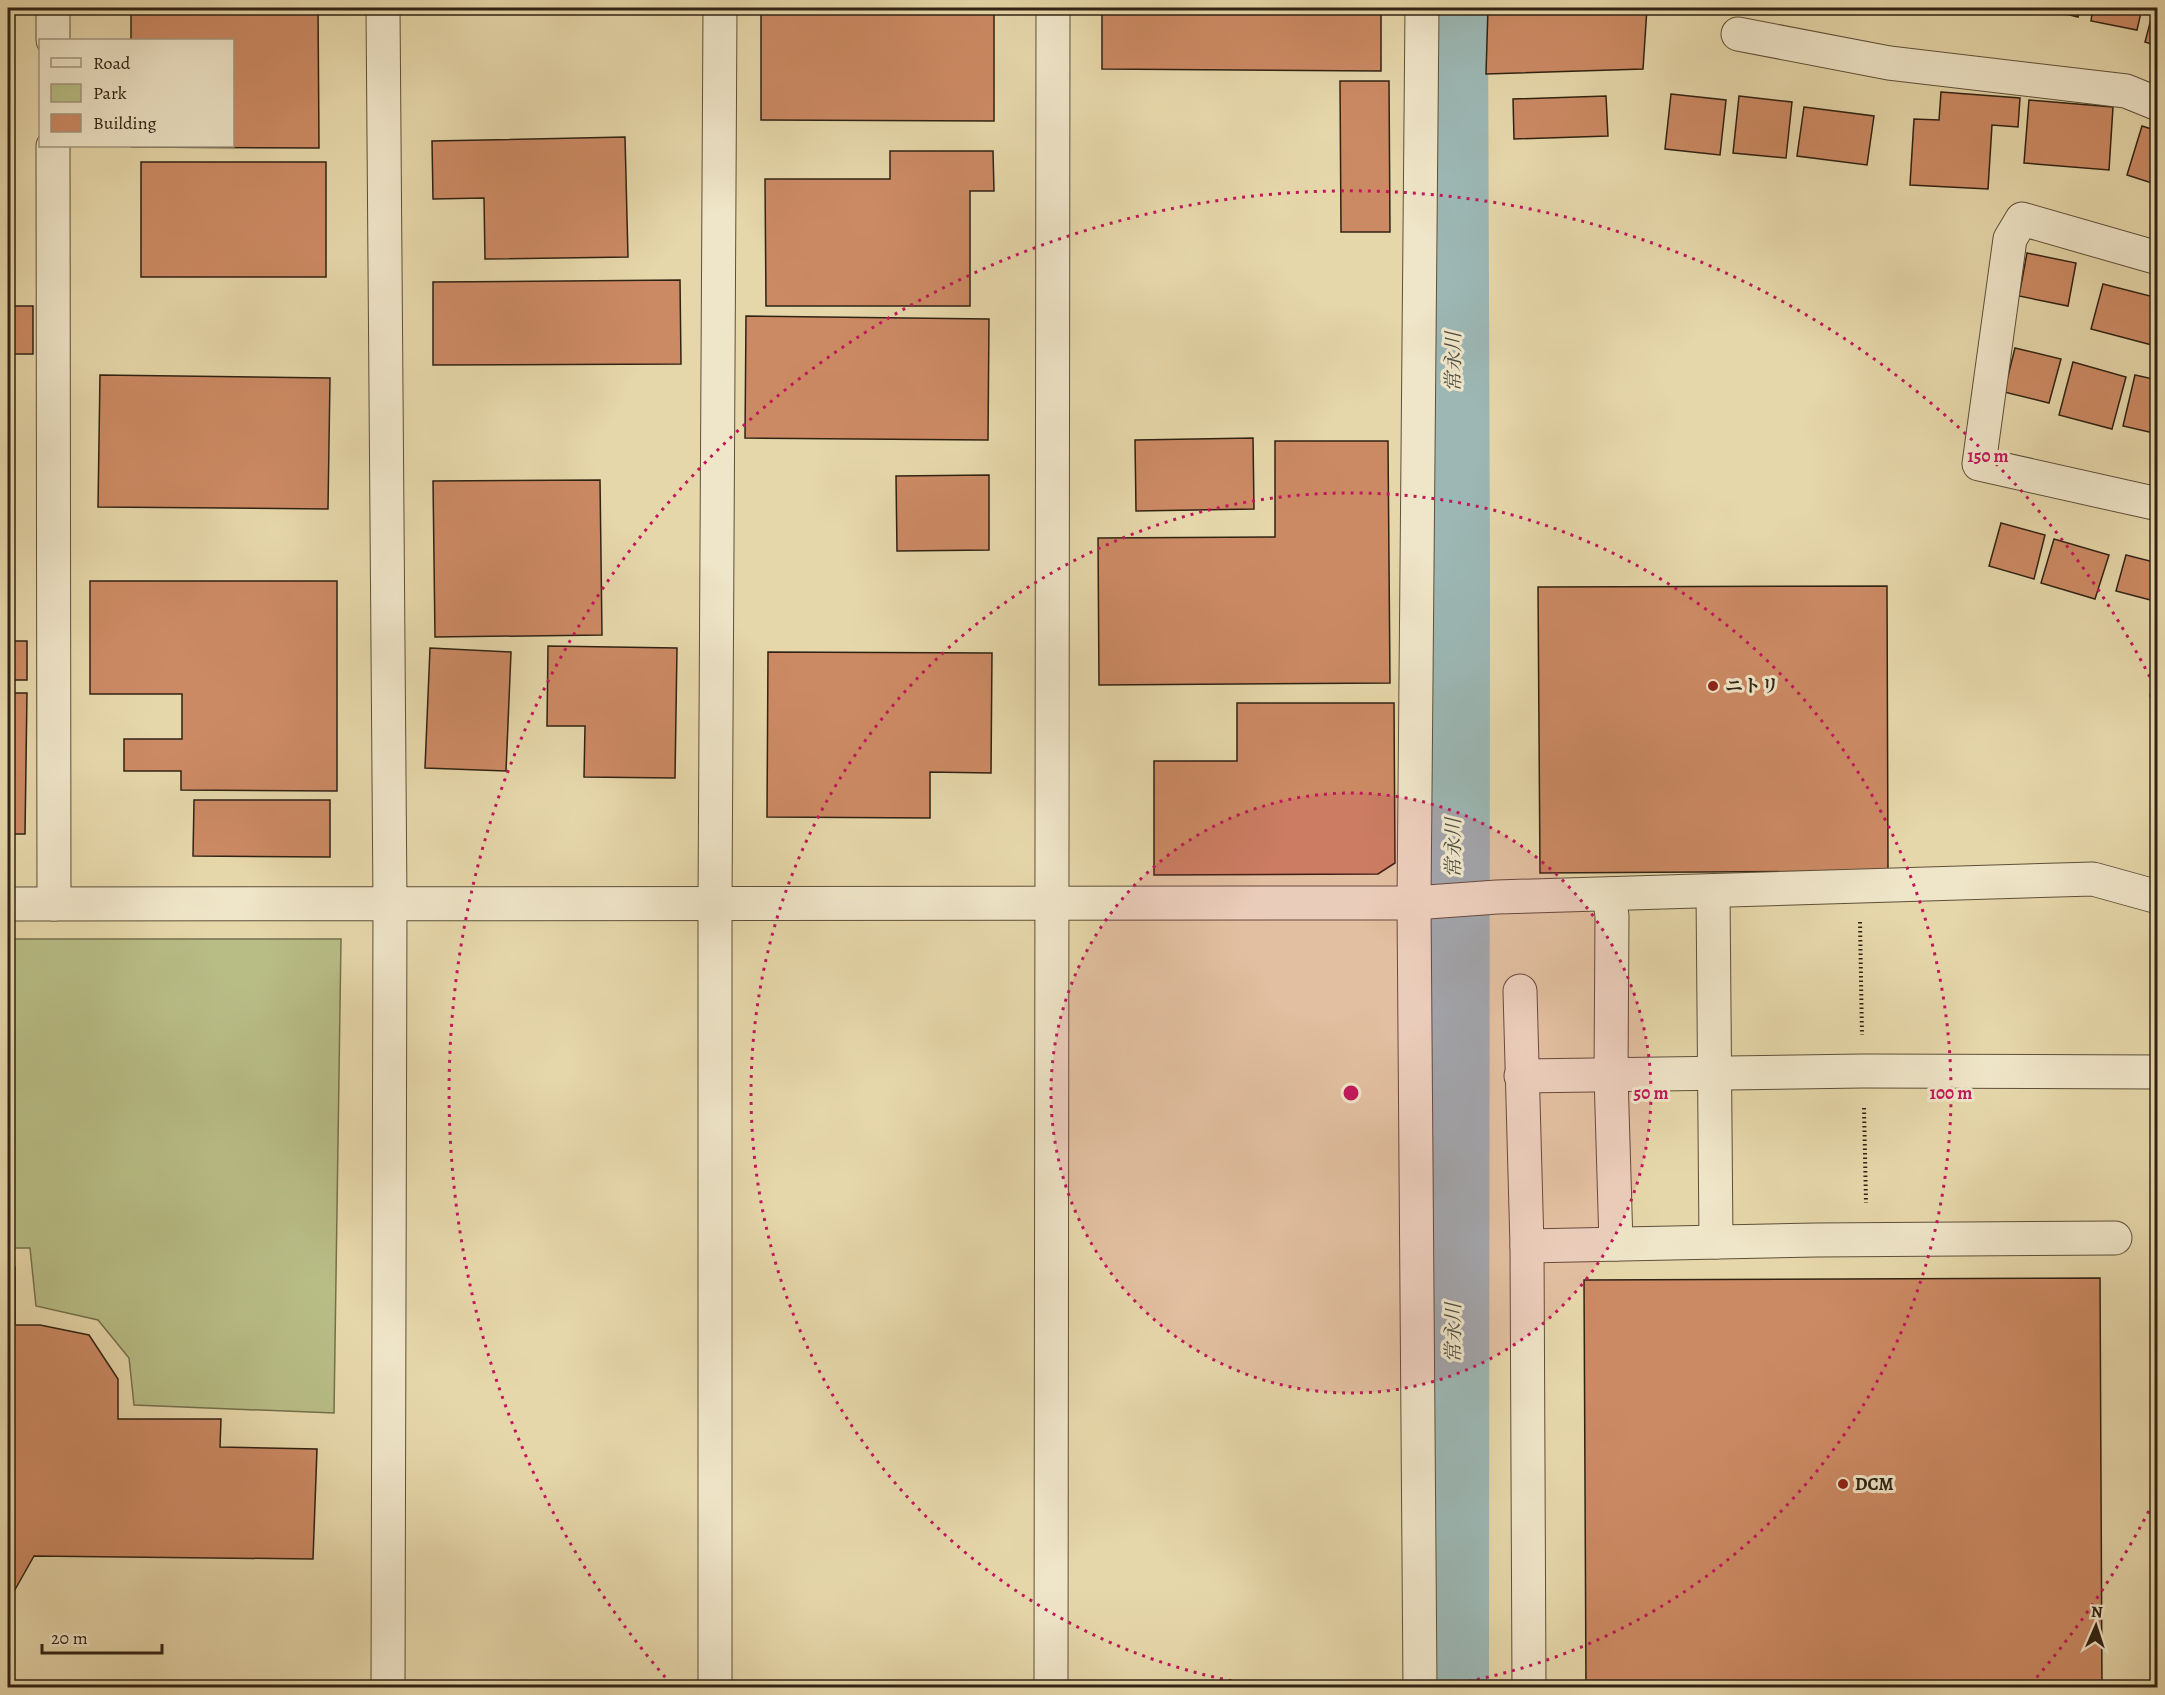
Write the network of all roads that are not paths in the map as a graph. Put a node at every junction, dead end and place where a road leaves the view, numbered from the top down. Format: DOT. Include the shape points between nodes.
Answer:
graph roads {
  1 [pos="53,8"];
  2 [pos="383,8"];
  3 [pos="720,8"];
  4 [pos="1053,8"];
  5 [pos="1422,8"];
  6 [pos="1738,34"];
  7 [pos="53,39"];
  8 [pos="2157,104"];
  9 [pos="53,147"];
  10 [pos="2157,258"];
  11 [pos="2157,504"];
  12 [pos="1713,891"];
  13 [pos="1609,894"];
  14 [pos="2157,897"];
  15 [pos="1053,903"];
  16 [pos="1414,903"];
  17 [pos="8,904"];
  18 [pos="54,904"];
  19 [pos="390,904"];
  20 [pos="716,904"];
  21 [pos="1520,991"];
  22 [pos="2157,1072"];
  23 [pos="1714,1073"];
  24 [pos="1611,1075"];
  25 [pos="1521,1076"];
  26 [pos="2115,1238"];
  27 [pos="1716,1242"];
  28 [pos="1616,1245"];
  29 [pos="1527,1246"];
  30 [pos="388,1688"];
  31 [pos="715,1688"];
  32 [pos="1052,1688"];
  33 [pos="1420,1688"];
  34 [pos="1529,1688"];
  1 -- 7 [label="street"];
  2 -- 19 [label="street"];
  3 -- 20 [label="street"];
  4 -- 15 [label="street"];
  5 -- 16 [label="street"];
  6 -- 8 [label="street" via="1889,63 2126,91"];
  9 -- 18 [label="street"];
  10 -- 11 [label="street" via="2022,219 2010,238 1979,464"];
  12 -- 13 [label="street"];
  12 -- 14 [label="street" via="2093,879"];
  12 -- 23 [label="street"];
  13 -- 16 [label="street"];
  13 -- 24 [label="street"];
  15 -- 16 [label="street"];
  15 -- 20 [label="street"];
  15 -- 32 [label="street"];
  16 -- 33 [label="street"];
  17 -- 18 [label="street"];
  18 -- 19 [label="street"];
  19 -- 20 [label="street"];
  19 -- 30 [label="street"];
  20 -- 31 [label="street"];
  21 -- 25 [label="street"];
  22 -- 23 [label="street"];
  23 -- 24 [label="street"];
  23 -- 27 [label="street"];
  24 -- 25 [label="street"];
  24 -- 28 [label="street"];
  25 -- 29 [label="street"];
  26 -- 27 [label="street"];
  27 -- 28 [label="street"];
  28 -- 29 [label="street"];
  29 -- 34 [label="street"];
}
